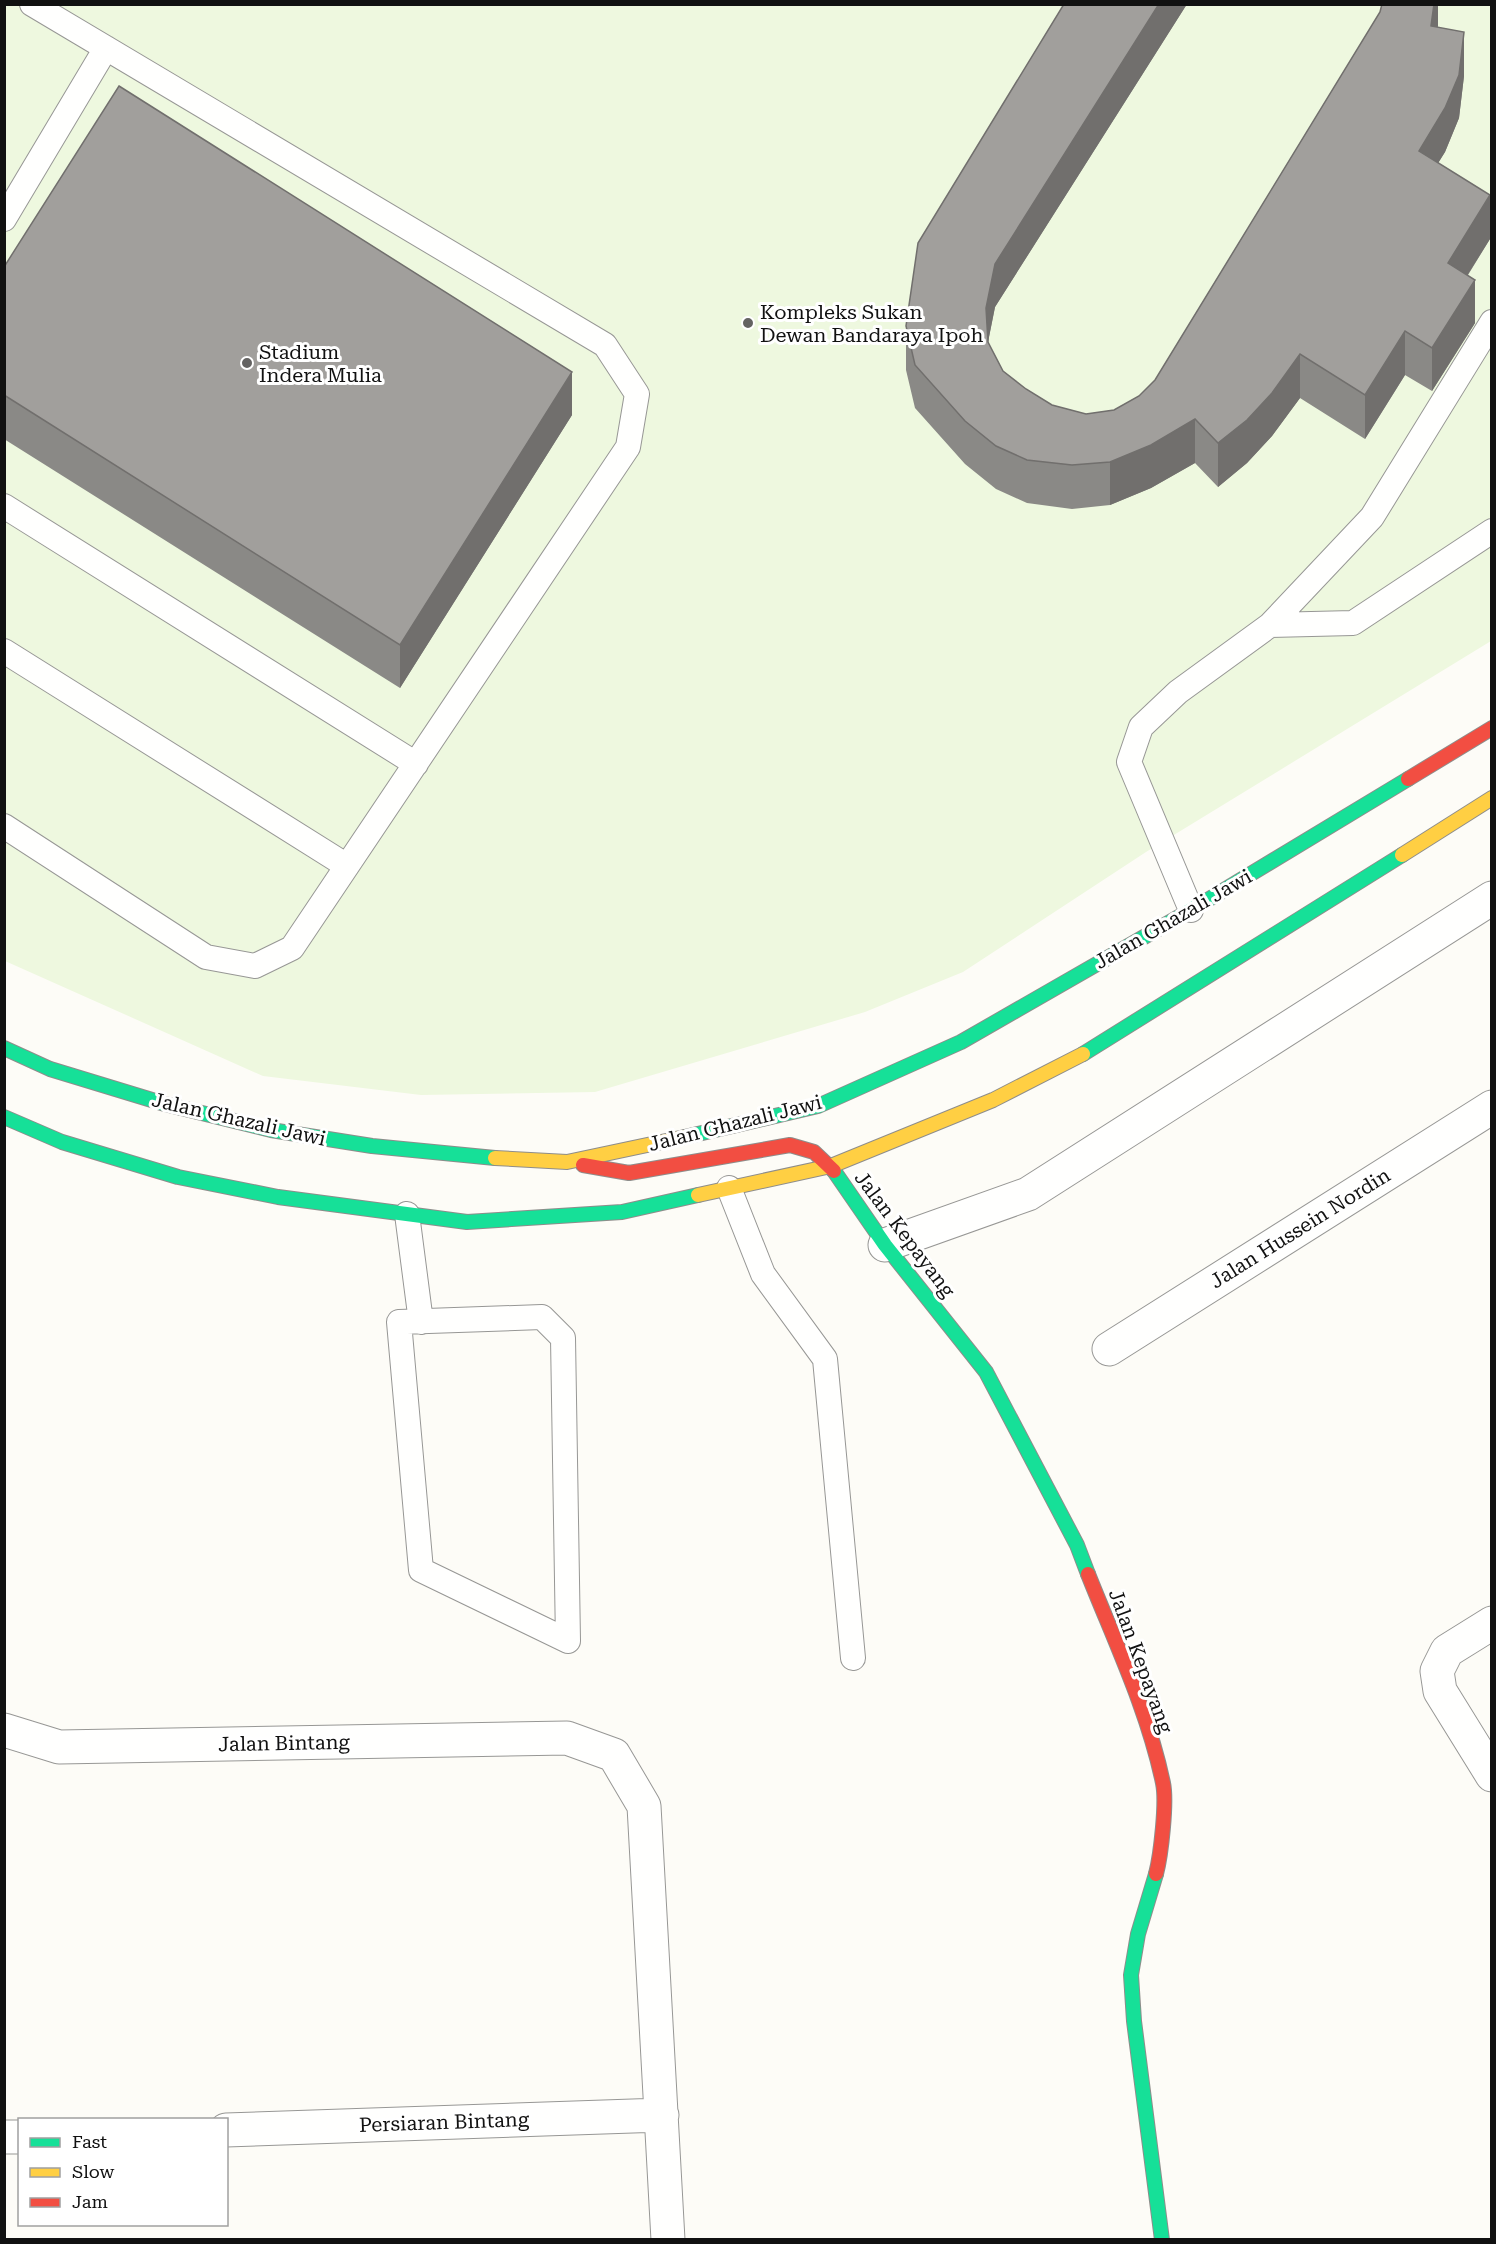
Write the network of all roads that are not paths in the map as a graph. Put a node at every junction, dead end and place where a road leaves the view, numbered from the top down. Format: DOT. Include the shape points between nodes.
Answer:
graph roads {
  1 [pos="32,4"];
  2 [pos="106,48"];
  3 [pos="4,219"];
  4 [pos="1491,322"];
  5 [pos="4,506"];
  6 [pos="1491,531"];
  7 [pos="1270,625"];
  8 [pos="4,651"];
  9 [pos="1491,728"];
  10 [pos="416,764"];
  11 [pos="1491,798"];
  12 [pos="4,826"];
  13 [pos="347,866"];
  14 [pos="1491,898"];
  15 [pos="1191,910"];
  16 [pos="4,1048"];
  17 [pos="1491,1107"];
  18 [pos="4,1117"];
  19 [pos="567,1162"];
  20 [pos="831,1166"];
  21 [pos="729,1188"];
  22 [pos="407,1214"];
  23 [pos="885,1245"];
  24 [pos="421,1322"];
  25 [pos="1109,1349"];
  26 [pos="1491,1623"];
  27 [pos="853,1658"];
  28 [pos="4,1730"];
  29 [pos="1491,1775"];
  30 [pos="662,2115"];
  31 [pos="228,2130"];
  32 [pos="669,2240"];
  33 [pos="1162,2240"];
  1 -- 2 [label="lane"];
  2 -- 3 [label="lane"];
  2 -- 10 [label="lane" via="605,345 637,394 628,447"];
  4 -- 7 [label="lane" via="1372,518"];
  5 -- 10 [label="lane"];
  6 -- 7 [label="lane" via="1353,623"];
  7 -- 15 [label="lane" via="1178,692 1141,727 1130,762"];
  8 -- 13 [label="lane"];
  9 -- 15 [label="main road, Jalan Ghazali Jawi"];
  10 -- 13 [label="lane"];
  11 -- 20 [label="main road" via="1096,1047 993,1100"];
  12 -- 13 [label="lane" via="206,957 255,966 292,948"];
  14 -- 23 [label="street" via="1028,1194"];
  15 -- 19 [label="main road, Jalan Ghazali Jawi" via="961,1042 818,1106"];
  16 -- 19 [label="main road, Jalan Ghazali Jawi" via="50,1069 144,1098 271,1130 372,1146"];
  17 -- 25 [label="street, Jalan Hussein Nordin"];
  18 -- 22 [label="main road" via="62,1142 177,1177 278,1197"];
  19 -- 20 [label="main road" via="629,1173 790,1145 813,1152"];
  20 -- 21 [label="main road"];
  20 -- 23 [label="main road, Jalan Kepayang"];
  21 -- 22 [label="main road" via="622,1212 467,1222"];
  21 -- 27 [label="lane" via="763,1274 825,1359"];
  22 -- 24 [label="lane"];
  23 -- 33 [label="main road, Jalan Kepayang" via="986,1372 1077,1545 1143,1714 1164,1785 1161,1856 1138,1934 1131,1975"];
  24 -- 24 [label="lane" via="399,1322 420,1570 568,1641 563,1338 542,1317"];
  26 -- 29 [label="street" via="1448,1651 1437,1671 1440,1692"];
  28 -- 30 [label="street, Jalan Bintang" via="59,1747 567,1738 614,1755 644,1806"];
  30 -- 31 [label="street, Persiaran Bintang"];
  30 -- 32 [label="street"];
}
